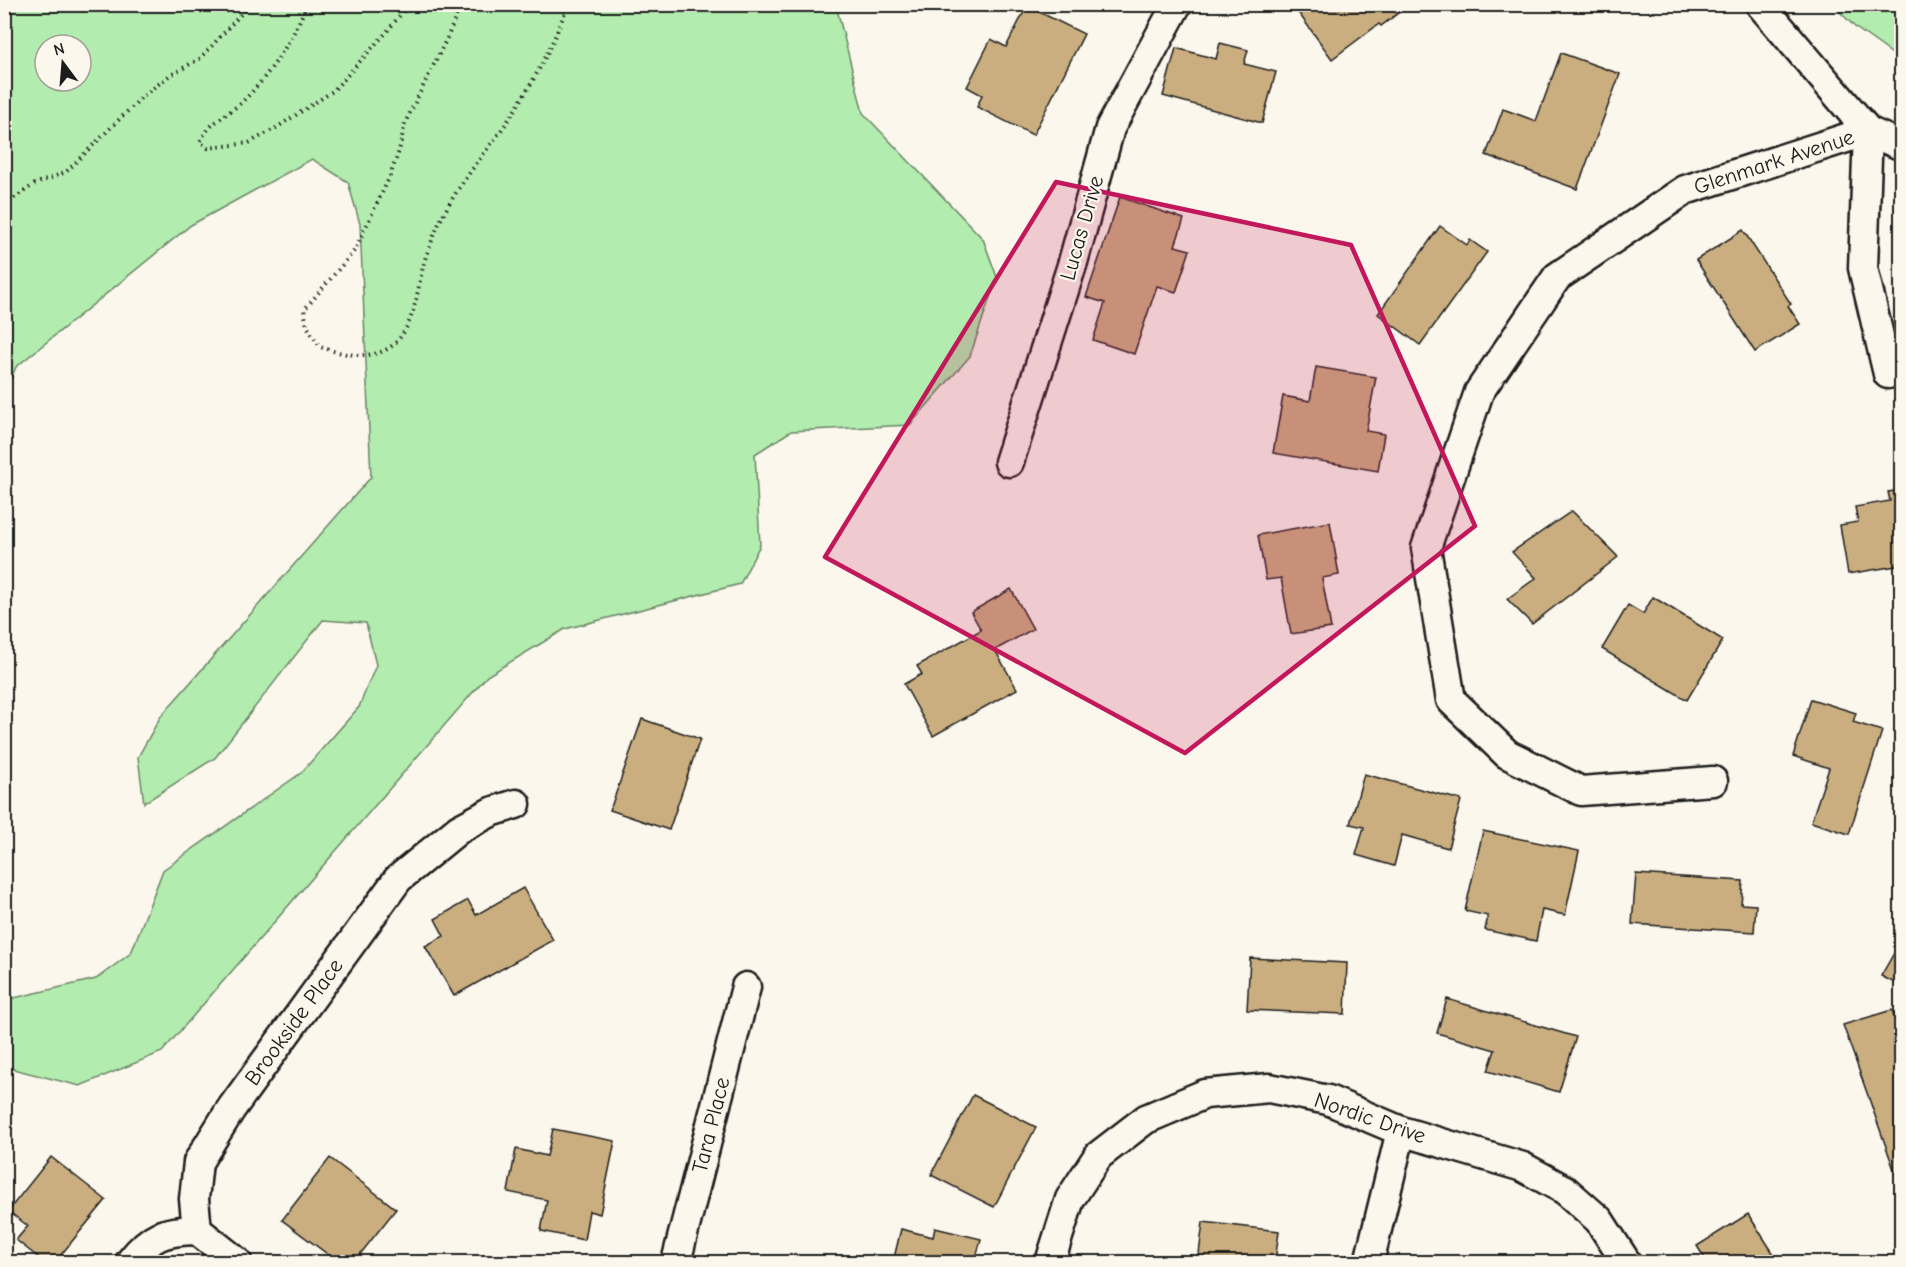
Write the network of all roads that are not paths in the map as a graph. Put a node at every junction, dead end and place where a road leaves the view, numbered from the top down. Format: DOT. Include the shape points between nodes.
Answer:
graph roads {
  1 [pos="1177,4"];
  2 [pos="1760,4"];
  3 [pos="1868,131"];
  4 [pos="1902,146"];
  5 [pos="1888,374"];
  6 [pos="1009,462"];
  7 [pos="1713,781"];
  8 [pos="516,804"];
  9 [pos="746,987"];
  10 [pos="1401,1131"];
  11 [pos="197,1230"];
  12 [pos="130,1263"];
  13 [pos="237,1263"];
  14 [pos="676,1263"];
  15 [pos="1050,1263"];
  16 [pos="1369,1263"];
  17 [pos="1626,1263"];
  1 -- 6 [label="street, Lucas Drive" via="1110,128 1073,262"];
  2 -- 3 [label="street"];
  3 -- 4 [label="street, Glenmark Avenue"];
  3 -- 5 [label="street" via="1863,268"];
  3 -- 7 [label="street, Glenmark Avenue" via="1685,190 1557,277 1479,392 1426,548 1451,700 1507,754 1581,791"];
  8 -- 11 [label="street, Brookside Place" via="459,829 398,879 231,1109 198,1162 194,1199"];
  9 -- 14 [label="street, Tara Place"];
  10 -- 15 [label="street, Nordic Drive" via="1328,1100 1269,1088 1205,1094 1146,1119 1098,1156 1070,1199"];
  10 -- 16 [label="street"];
  10 -- 17 [label="street, Nordic Drive" via="1523,1167 1565,1190 1599,1220"];
  11 -- 12 [label="street" via="173,1231 148,1241"];
  11 -- 13 [label="street"];
}
